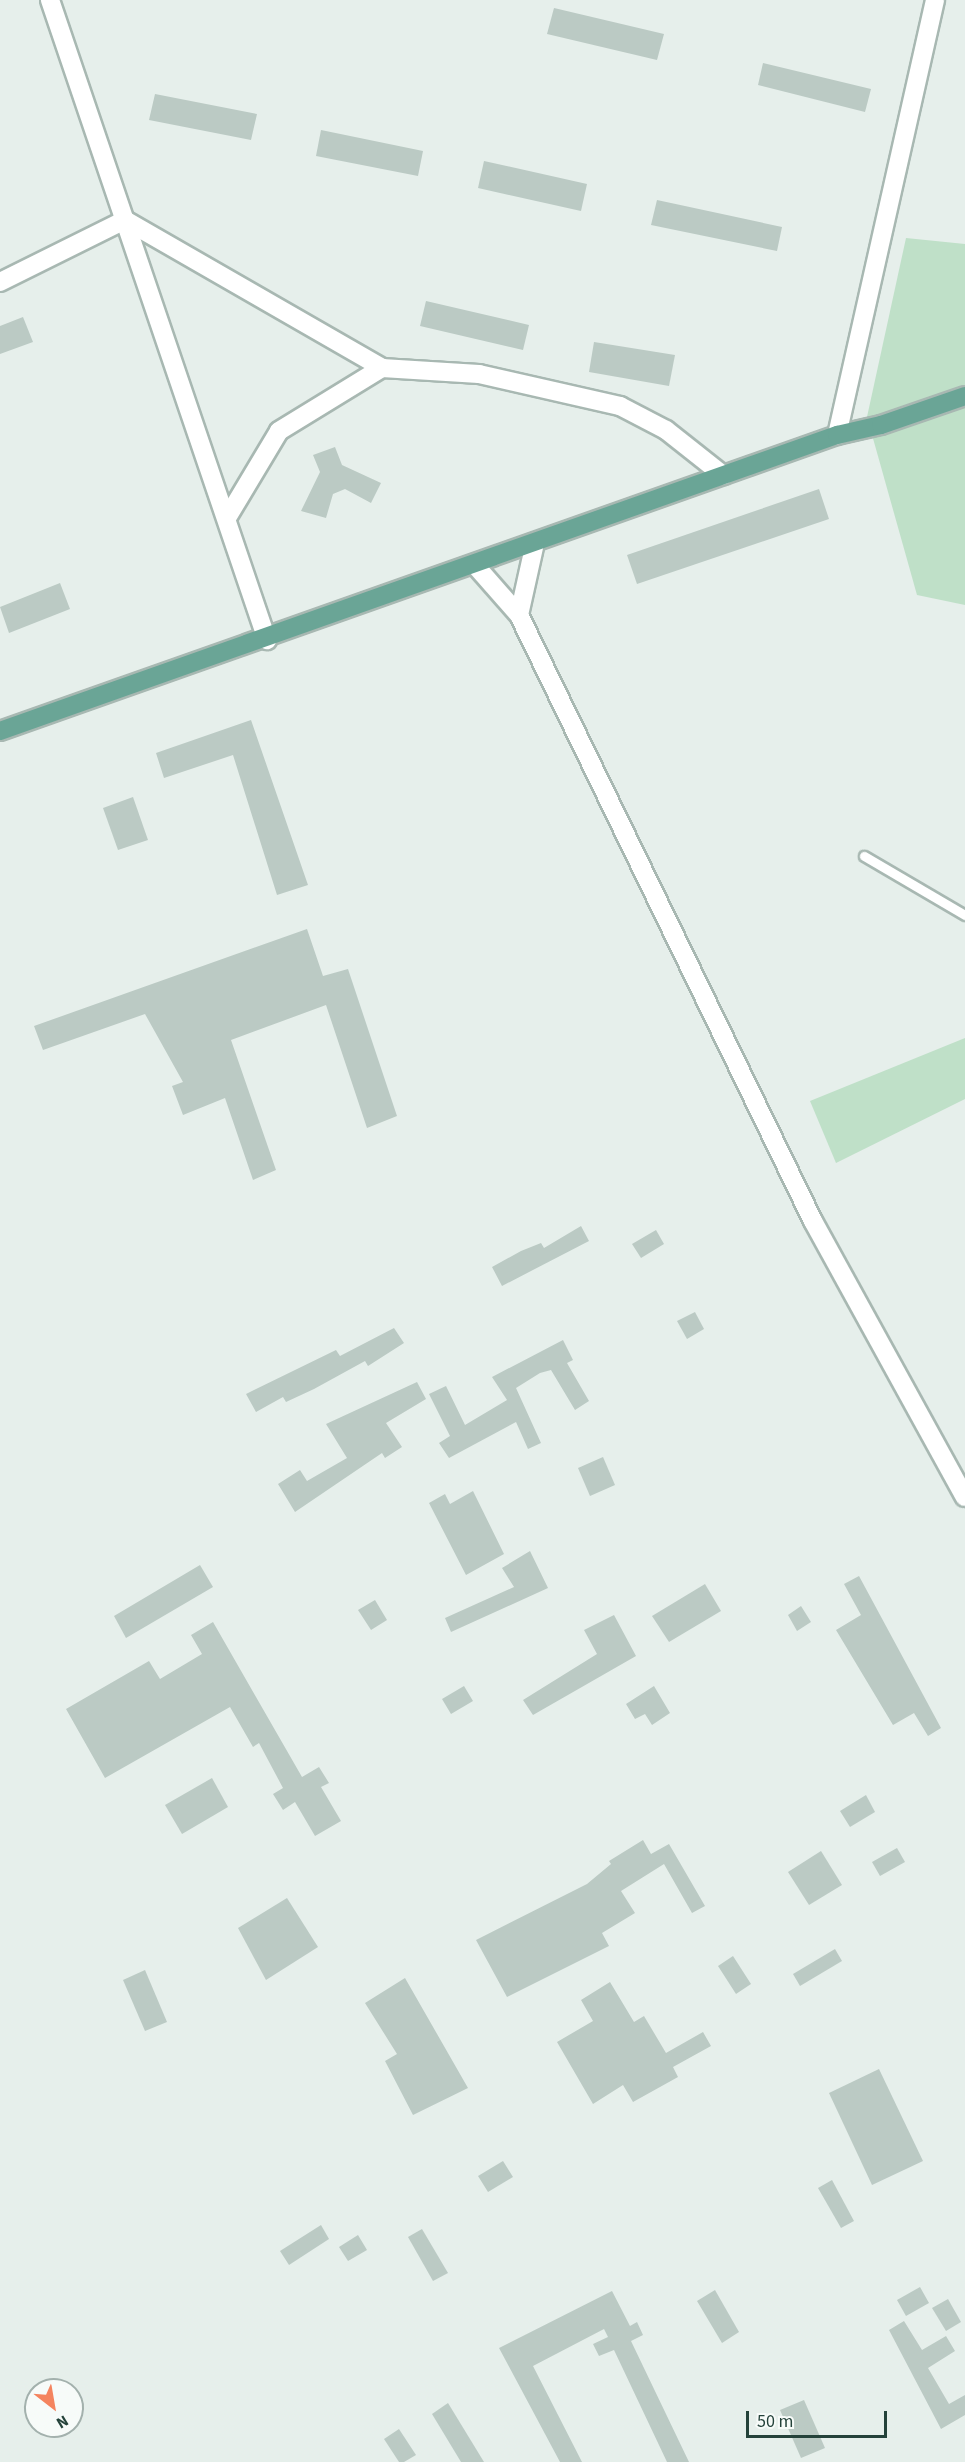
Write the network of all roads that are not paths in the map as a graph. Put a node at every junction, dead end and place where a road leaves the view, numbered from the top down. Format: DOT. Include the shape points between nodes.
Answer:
graph roads {
  1 [pos="50,0"];
  2 [pos="935,0"];
  3 [pos="125,220"];
  4 [pos="0,282"];
  5 [pos="382,368"];
  6 [pos="965,396"];
  7 [pos="837,435"];
  8 [pos="723,476"];
  9 [pos="227,518"];
  10 [pos="535,543"];
  11 [pos="475,565"];
  12 [pos="519,615"];
  13 [pos="267,640"];
  14 [pos="0,731"];
  15 [pos="864,856"];
  16 [pos="965,915"];
  17 [pos="965,1497"];
  1 -- 3 [label="street"];
  2 -- 7 [label="street"];
  3 -- 4 [label="street"];
  3 -- 5 [label="street"];
  3 -- 9 [label="street"];
  5 -- 8 [label="street" via="479,374 620,406 666,430"];
  5 -- 9 [label="street" via="279,431"];
  6 -- 7 [label="main road" via="881,425"];
  7 -- 8 [label="main road"];
  8 -- 10 [label="main road"];
  9 -- 13 [label="street"];
  10 -- 11 [label="main road"];
  10 -- 12 [label="street"];
  11 -- 12 [label="street"];
  11 -- 13 [label="main road"];
  12 -- 17 [label="street" via="813,1221"];
  13 -- 14 [label="main road"];
  15 -- 16 [label="lane"];
}
